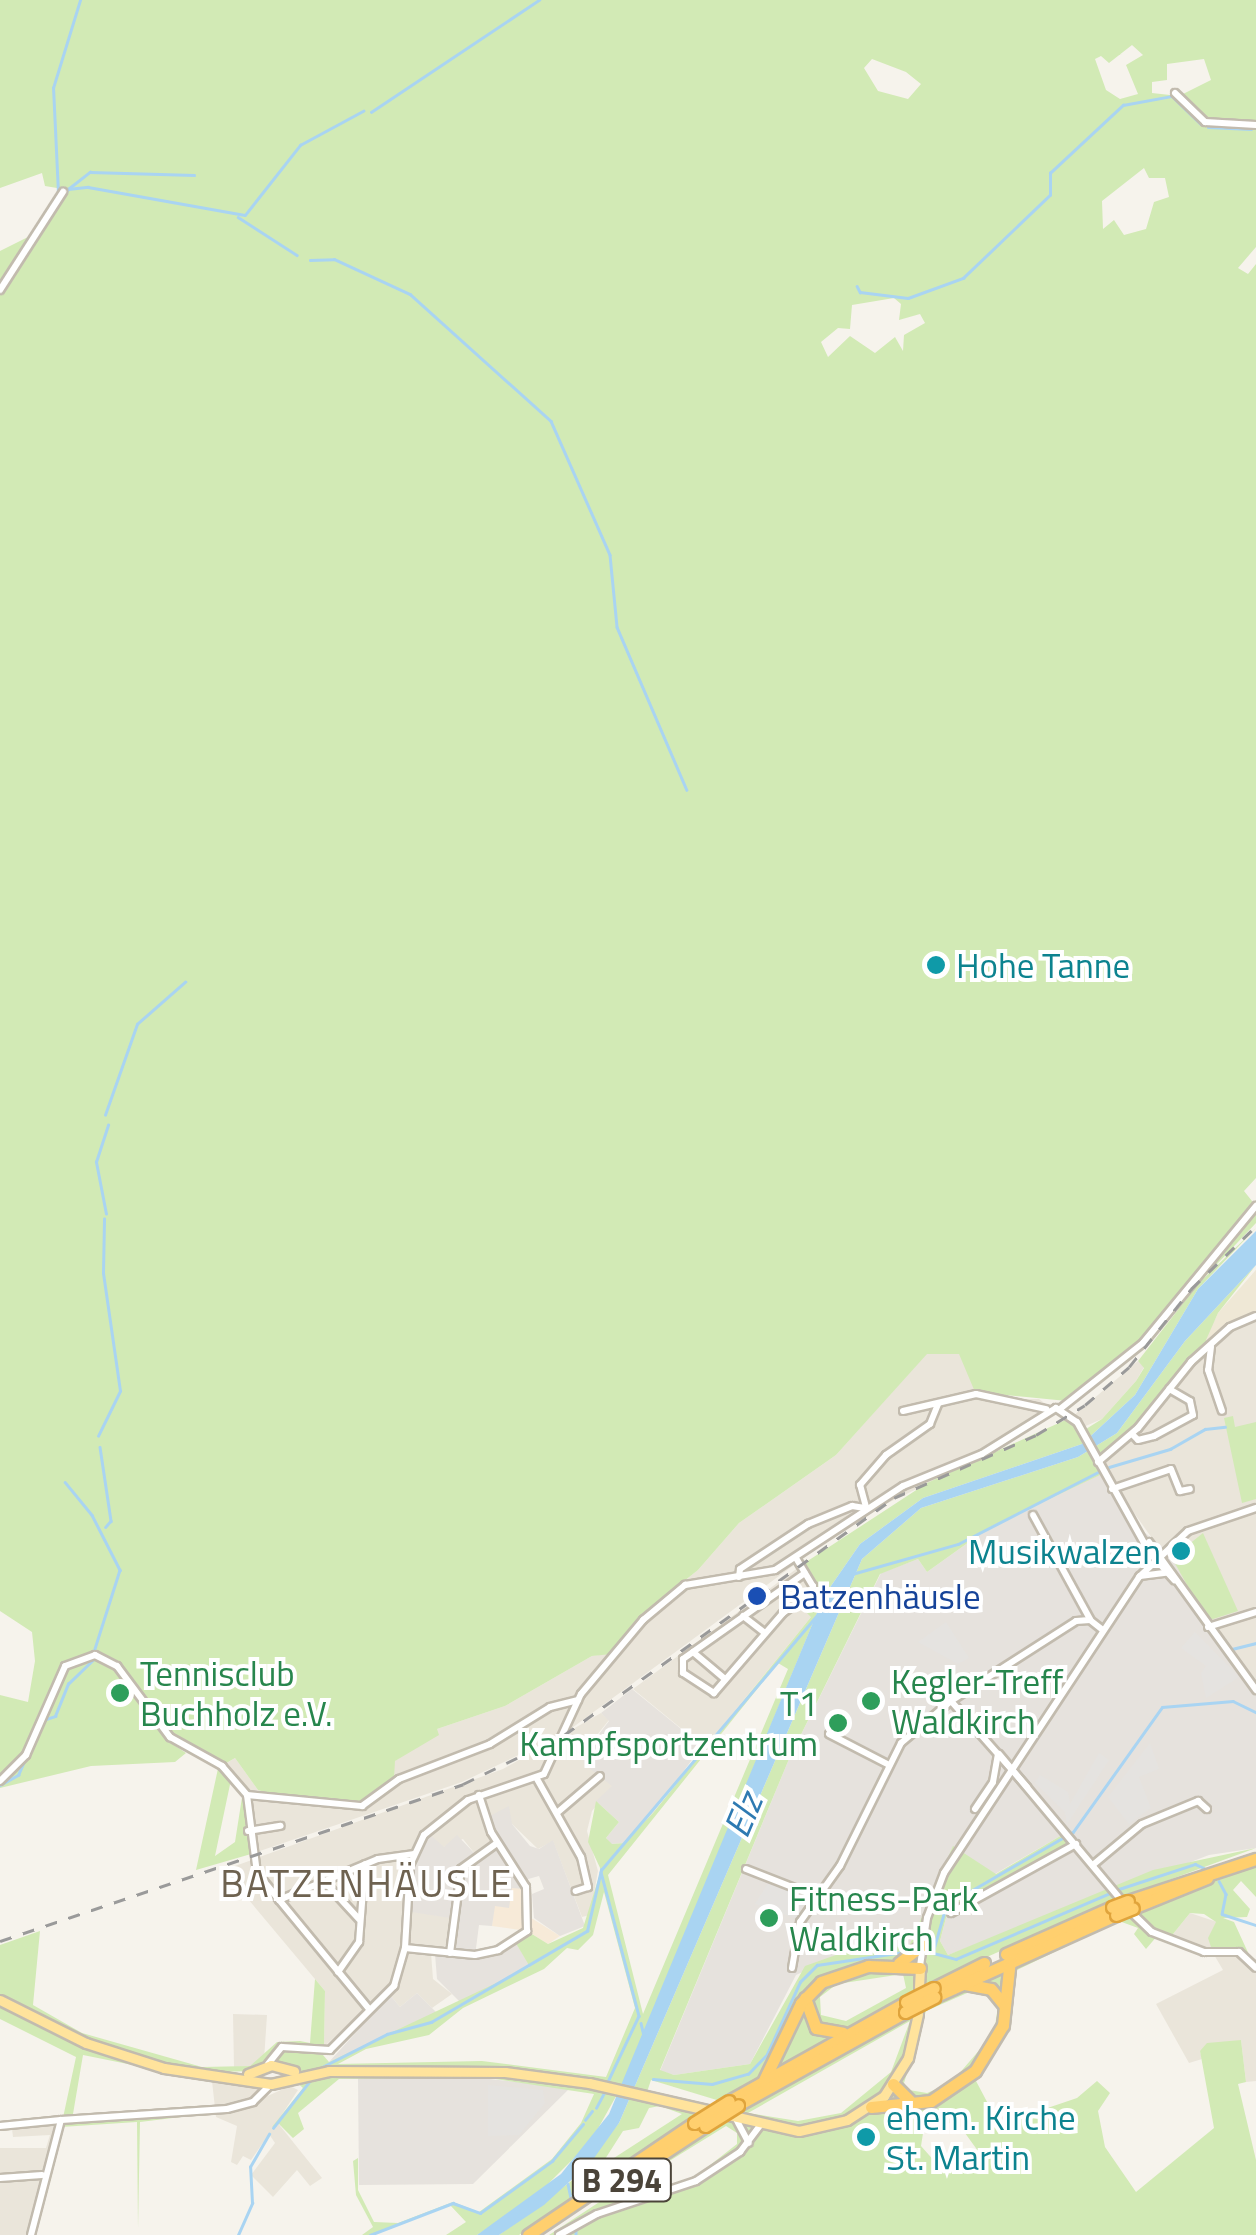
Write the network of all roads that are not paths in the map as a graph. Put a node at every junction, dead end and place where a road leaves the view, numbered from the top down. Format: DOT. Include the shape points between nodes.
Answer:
graph roads {
  1 [pos="1175,93"];
  2 [pos="1256,125"];
  3 [pos="62,192"];
  4 [pos="0,290"];
  5 [pos="1256,1206"];
  6 [pos="1256,1316"];
  7 [pos="1211,1346"];
  8 [pos="1169,1388"];
  9 [pos="938,1404"];
  10 [pos="1063,1406"];
  11 [pos="1046,1409"];
  12 [pos="1222,1411"];
  13 [pos="903,1412"];
  14 [pos="1132,1434"];
  15 [pos="1097,1460"];
  16 [pos="1112,1489"];
  17 [pos="1190,1489"];
  18 [pos="866,1508"];
  19 [pos="1256,1508"];
  20 [pos="1034,1514"];
  21 [pos="1140,1535"];
  22 [pos="1175,1540"];
  23 [pos="1149,1542"];
  24 [pos="1156,1556"];
  25 [pos="796,1558"];
  26 [pos="805,1573"];
  27 [pos="1166,1574"];
  28 [pos="739,1577"];
  29 [pos="1138,1577"];
  30 [pos="1174,1580"];
  31 [pos="1256,1612"];
  32 [pos="742,1616"];
  33 [pos="1090,1620"];
  34 [pos="1208,1627"];
  35 [pos="1103,1630"];
  36 [pos="765,1633"];
  37 [pos="693,1652"];
  38 [pos="726,1679"];
  39 [pos="1256,1690"];
  40 [pos="578,1700"];
  41 [pos="951,1701"];
  42 [pos="829,1734"];
  43 [pos="1023,1752"];
  44 [pos="1001,1754"];
  45 [pos="889,1765"];
  46 [pos="1012,1769"];
  47 [pos="600,1776"];
  48 [pos="537,1779"];
  49 [pos="0,1781"];
  50 [pos="1026,1786"];
  51 [pos="999,1788"];
  52 [pos="247,1795"];
  53 [pos="479,1795"];
  54 [pos="1207,1808"];
  55 [pos="975,1809"];
  56 [pos="558,1812"];
  57 [pos="281,1826"];
  58 [pos="248,1831"];
  59 [pos="1072,1838"];
  60 [pos="497,1843"];
  61 [pos="413,1854"];
  62 [pos="1256,1859"];
  63 [pos="364,1864"];
  64 [pos="1094,1864"];
  65 [pos="746,1869"];
  66 [pos="321,1878"];
  67 [pos="576,1891"];
  68 [pos="818,1896"];
  69 [pos="279,1900"];
  70 [pos="1120,1903"];
  71 [pos="951,1912"];
  72 [pos="360,1918"];
  73 [pos="922,1946"];
  74 [pos="405,1948"];
  75 [pos="450,1953"];
  76 [pos="1010,1960"];
  77 [pos="902,1962"];
  78 [pos="920,1964"];
  79 [pos="792,1968"];
  80 [pos="1256,1968"];
  81 [pos="338,1972"];
  82 [pos="961,1984"];
  83 [pos="919,1987"];
  84 [pos="934,1992"];
  85 [pos="806,1997"];
  86 [pos="0,2000"];
  87 [pos="1006,2006"];
  88 [pos="369,2009"];
  89 [pos="910,2009"];
  90 [pos="848,2033"];
  91 [pos="270,2074"];
  92 [pos="764,2080"];
  93 [pos="891,2087"];
  94 [pos="905,2100"];
  95 [pos="734,2103"];
  96 [pos="871,2106"];
  97 [pos="736,2119"];
  98 [pos="61,2120"];
  99 [pos="758,2124"];
  100 [pos="700,2125"];
  101 [pos="0,2126"];
  102 [pos="750,2141"];
  103 [pos="42,2175"];
  104 [pos="0,2178"];
  105 [pos="31,2235"];
  106 [pos="528,2235"];
  107 [pos="540,2235"];
  108 [pos="559,2235"];
  1 -- 2 [label="street" via="1205,122"];
  3 -- 4 [label="street"];
  5 -- 10 [label="street" via="1143,1344"];
  6 -- 7 [label="street"];
  7 -- 8 [label="street"];
  7 -- 12 [label="street" via="1208,1370"];
  8 -- 14 [label="street"];
  8 -- 14 [label="street" via="1190,1401 1193,1414 1154,1436 1138,1440"];
  9 -- 11 [label="street" via="976,1394"];
  9 -- 13 [label="street"];
  9 -- 18 [label="street" via="930,1424 886,1455 860,1485"];
  10 -- 11 [label="street"];
  10 -- 15 [label="street"];
  11 -- 18 [label="street" via="982,1454"];
  14 -- 15 [label="street"];
  15 -- 16 [label="street"];
  16 -- 17 [label="street" via="1171,1469 1180,1491"];
  16 -- 21 [label="street"];
  18 -- 25 [label="street"];
  18 -- 28 [label="street" via="852,1506 808,1524 740,1569"];
  19 -- 22 [label="street"];
  20 -- 33 [label="street"];
  21 -- 23 [label="street"];
  21 -- 24 [label="street"];
  22 -- 23 [label="street"];
  22 -- 24 [label="street"];
  23 -- 24 [label="street"];
  24 -- 27 [label="street"];
  24 -- 29 [label="street"];
  24 -- 30 [label="street"];
  25 -- 26 [label="street"];
  25 -- 28 [label="street" via="771,1572"];
  26 -- 32 [label="street"];
  26 -- 36 [label="street" via="812,1592"];
  27 -- 29 [label="street"];
  27 -- 30 [label="street"];
  28 -- 40 [label="street" via="685,1584"];
  29 -- 35 [label="street"];
  30 -- 34 [label="street"];
  31 -- 34 [label="street"];
  32 -- 36 [label="street"];
  32 -- 37 [label="street"];
  33 -- 35 [label="street"];
  33 -- 41 [label="street" via="1074,1623"];
  34 -- 39 [label="street"];
  35 -- 43 [label="street"];
  36 -- 38 [label="street"];
  37 -- 38 [label="street"];
  37 -- 38 [label="street" via="680,1662 689,1679 709,1694"];
  40 -- 48 [label="street" via="552,1766"];
  40 -- 52 [label="street" via="398,1779 362,1806"];
  41 -- 44 [label="street"];
  41 -- 45 [label="street" via="901,1743"];
  42 -- 45 [label="street"];
  43 -- 44 [label="street"];
  43 -- 46 [label="street"];
  44 -- 46 [label="street"];
  44 -- 55 [label="street"];
  45 -- 68 [label="street"];
  46 -- 50 [label="street"];
  46 -- 51 [label="street"];
  47 -- 56 [label="street"];
  48 -- 53 [label="street"];
  48 -- 56 [label="street"];
  49 -- 52 [label="street" via="19,1768 65,1666 94,1655 117,1666 165,1731 222,1766"];
  50 -- 51 [label="street"];
  50 -- 59 [label="street"];
  51 -- 73 [label="street" via="944,1873"];
  52 -- 58 [label="street"];
  53 -- 60 [label="street"];
  53 -- 61 [label="street" via="426,1832"];
  54 -- 64 [label="street" via="1198,1802 1142,1824"];
  56 -- 67 [label="street" via="589,1879 588,1887"];
  57 -- 58 [label="street"];
  58 -- 69 [label="street" via="254,1867"];
  59 -- 64 [label="street"];
  59 -- 71 [label="street"];
  60 -- 75 [label="street" via="461,1869"];
  60 -- 75 [label="street" via="526,1887 528,1930 498,1950"];
  61 -- 63 [label="street"];
  61 -- 74 [label="street"];
  62 -- 70 [label="highway, B 294"];
  63 -- 66 [label="street"];
  63 -- 72 [label="street"];
  64 -- 70 [label="street"];
  65 -- 68 [label="street"];
  66 -- 69 [label="street"];
  66 -- 72 [label="street"];
  68 -- 79 [label="street" via="797,1929"];
  69 -- 81 [label="street"];
  70 -- 76 [label="highway, B 294"];
  70 -- 80 [label="street" via="1145,1928 1213,1953 1239,1952"];
  70 -- 84 [label="highway, B 294"];
  72 -- 81 [label="street" via="356,1952"];
  73 -- 77 [label="highway"];
  73 -- 78 [label="street"];
  74 -- 75 [label="street"];
  74 -- 88 [label="street" via="394,1986"];
  76 -- 82 [label="highway, B 294"];
  76 -- 87 [label="highway" via="1004,1971"];
  77 -- 78 [label="highway"];
  77 -- 85 [label="highway" via="840,1972"];
  78 -- 83 [label="main road"];
  81 -- 88 [label="street"];
  82 -- 84 [label="highway, B 294"];
  82 -- 87 [label="highway" via="986,1986"];
  84 -- 89 [label="highway, B 294, bridge"];
  85 -- 90 [label="highway" via="816,2028"];
  85 -- 92 [label="highway"];
  86 -- 91 [label="main road" via="86,2043 164,2068"];
  87 -- 94 [label="highway" via="998,2040 967,2079 931,2101"];
  88 -- 91 [label="street" via="330,2050 288,2046"];
  89 -- 90 [label="highway, B 294"];
  89 -- 93 [label="main road" via="912,2049"];
  89 -- 95 [label="highway, B 294"];
  90 -- 92 [label="highway, B 294"];
  91 -- 97 [label="main road" via="506,2072 614,2088"];
  91 -- 98 [label="street" via="227,2109"];
  92 -- 95 [label="highway, B 294"];
  93 -- 94 [label="highway"];
  93 -- 96 [label="main road"];
  94 -- 96 [label="highway"];
  95 -- 100 [label="highway, B 294, bridge"];
  96 -- 99 [label="main road" via="818,2129"];
  97 -- 99 [label="main road"];
  97 -- 102 [label="street"];
  98 -- 101 [label="street"];
  98 -- 103 [label="street"];
  99 -- 102 [label="street"];
  100 -- 106 [label="highway, B 294"];
  100 -- 107 [label="highway, B 294"];
  102 -- 108 [label="street" via="696,2181 597,2214"];
  103 -- 104 [label="street"];
  103 -- 105 [label="street"];
}
